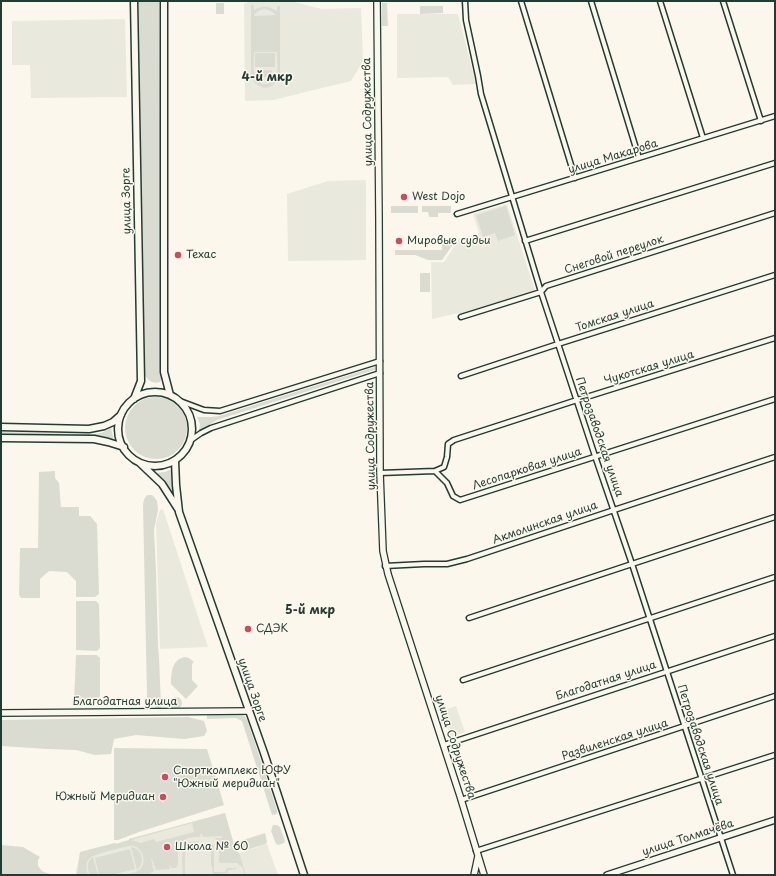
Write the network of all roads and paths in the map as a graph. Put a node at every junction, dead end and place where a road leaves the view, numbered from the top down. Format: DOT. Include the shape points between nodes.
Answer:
graph roads {
  1 [pos="134,1"];
  2 [pos="164,1"];
  3 [pos="377,1"];
  4 [pos="465,1"];
  5 [pos="521,1"];
  6 [pos="591,1"];
  7 [pos="660,1"];
  8 [pos="723,1"];
  9 [pos="775,116"];
  10 [pos="761,121"];
  11 [pos="703,138"];
  12 [pos="639,158"];
  13 [pos="775,163"];
  14 [pos="575,178"];
  15 [pos="512,196"];
  16 [pos="775,213"];
  17 [pos="457,214"];
  18 [pos="525,241"];
  19 [pos="775,275"];
  20 [pos="541,292"];
  21 [pos="461,317"];
  22 [pos="775,338"];
  23 [pos="558,344"];
  24 [pos="380,360"];
  25 [pos="380,373"];
  26 [pos="461,376"];
  27 [pos="170,395"];
  28 [pos="134,399"];
  29 [pos="775,399"];
  30 [pos="577,400"];
  31 [pos="180,401"];
  32 [pos="121,415"];
  33 [pos="1,427"];
  34 [pos="1,438"];
  35 [pos="190,440"];
  36 [pos="124,447"];
  37 [pos="595,456"];
  38 [pos="775,457"];
  39 [pos="175,460"];
  40 [pos="138,462"];
  41 [pos="435,471"];
  42 [pos="380,473"];
  43 [pos="614,510"];
  44 [pos="180,512"];
  45 [pos="775,517"];
  46 [pos="632,564"];
  47 [pos="386,566"];
  48 [pos="775,577"];
  49 [pos="469,618"];
  50 [pos="649,618"];
  51 [pos="775,636"];
  52 [pos="667,672"];
  53 [pos="463,680"];
  54 [pos="775,696"];
  55 [pos="249,711"];
  56 [pos="1,713"];
  57 [pos="684,726"];
  58 [pos="444,745"];
  59 [pos="775,755"];
  60 [pos="702,779"];
  61 [pos="461,800"];
  62 [pos="775,820"];
  63 [pos="720,838"];
  64 [pos="477,853"];
  65 [pos="304,875"];
  66 [pos="474,875"];
  67 [pos="484,875"];
  68 [pos="607,875"];
  69 [pos="733,875"];
  1 -- 28 [label="main road, улица Зорге" via="141,381"];
  2 -- 27 [label="main road" via="164,372"];
  3 -- 24 [label="street, улица Содружества"];
  4 -- 15 [label="street, Петрозаводская улица" via="466,20 481,94"];
  5 -- 14 [label="street"];
  6 -- 12 [label="street"];
  7 -- 11 [label="street"];
  8 -- 10 [label="street"];
  9 -- 10 [label="street, улица Макарова"];
  10 -- 11 [label="street, улица Макарова"];
  11 -- 12 [label="street, улица Макарова"];
  12 -- 14 [label="street, улица Макарова"];
  13 -- 18 [label="street"];
  14 -- 15 [label="street, улица Макарова"];
  15 -- 17 [label="street, улица Макарова"];
  15 -- 18 [label="street, Петрозаводская улица"];
  16 -- 20 [label="street, Снеговой переулок" via="546,286"];
  18 -- 20 [label="street, Петрозаводская улица"];
  19 -- 23 [label="street, Томская улица"];
  20 -- 21 [label="street, Снеговой переулок"];
  20 -- 23 [label="street, Петрозаводская улица"];
  22 -- 30 [label="street, Чукотская улица"];
  23 -- 26 [label="street, Томская улица"];
  23 -- 30 [label="street, Петрозаводская улица"];
  24 -- 25 [label="street, улица Содружества"];
  24 -- 31 [label="street" via="220,411 204,410"];
  25 -- 35 [label="street" via="211,428"];
  25 -- 42 [label="street, улица Содружества"];
  27 -- 28 [label="main road" via="152,392"];
  27 -- 31 [label="main road"];
  28 -- 32 [label="main road"];
  29 -- 37 [label="street, Лесопарковая улица"];
  30 -- 37 [label="street, Петрозаводская улица"];
  30 -- 41 [label="street, Чукотская улица" via="454,440 448,444 444,467"];
  31 -- 35 [label="main road" via="191,419"];
  32 -- 33 [label="main road" via="104,426 89,429"];
  32 -- 36 [label="main road" via="119,437"];
  34 -- 36 [label="main road" via="94,439"];
  35 -- 39 [label="main road"];
  36 -- 40 [label="main road"];
  37 -- 41 [label="street, Лесопарковая улица" via="460,500 453,496 447,483"];
  37 -- 43 [label="street, Петрозаводская улица"];
  38 -- 43 [label="street, Акмолинская улица"];
  39 -- 40 [label="main road" via="164,465"];
  39 -- 44 [label="main road, улица Зорге"];
  40 -- 44 [label="main road, улица Зорге" via="162,484"];
  41 -- 42 [label="street"];
  42 -- 47 [label="street, улица Содружества" via="383,551"];
  43 -- 46 [label="street, Петрозаводская улица"];
  43 -- 47 [label="street, Акмолинская улица" via="447,564"];
  44 -- 55 [label="main road, улица Зорге"];
  45 -- 46 [label="street"];
  46 -- 49 [label="street"];
  46 -- 50 [label="street, Петрозаводская улица"];
  47 -- 58 [label="street, улица Содружества"];
  48 -- 50 [label="street"];
  50 -- 52 [label="street, Петрозаводская улица"];
  50 -- 53 [label="street"];
  51 -- 52 [label="street, Благодатная улица"];
  52 -- 57 [label="street, Петрозаводская улица"];
  52 -- 58 [label="street, Благодатная улица"];
  54 -- 57 [label="street, Развиленская улица"];
  55 -- 56 [label="street, Благодатная улица"];
  55 -- 65 [label="main road, улица Зорге"];
  57 -- 60 [label="street, Петрозаводская улица"];
  57 -- 61 [label="street, Развиленская улица"];
  58 -- 61 [label="street, улица Содружества"];
  59 -- 60 [label="street"];
  60 -- 63 [label="street, Петрозаводская улица"];
  60 -- 64 [label="street"];
  61 -- 64 [label="street, улица Содружества"];
  62 -- 63 [label="street, улица Толмачёва"];
  63 -- 68 [label="street, улица Толмачёва"];
  63 -- 69 [label="street, Петрозаводская улица"];
  64 -- 66 [label="street, улица Содружества"];
  64 -- 67 [label="street, улица Содружества"];
}
